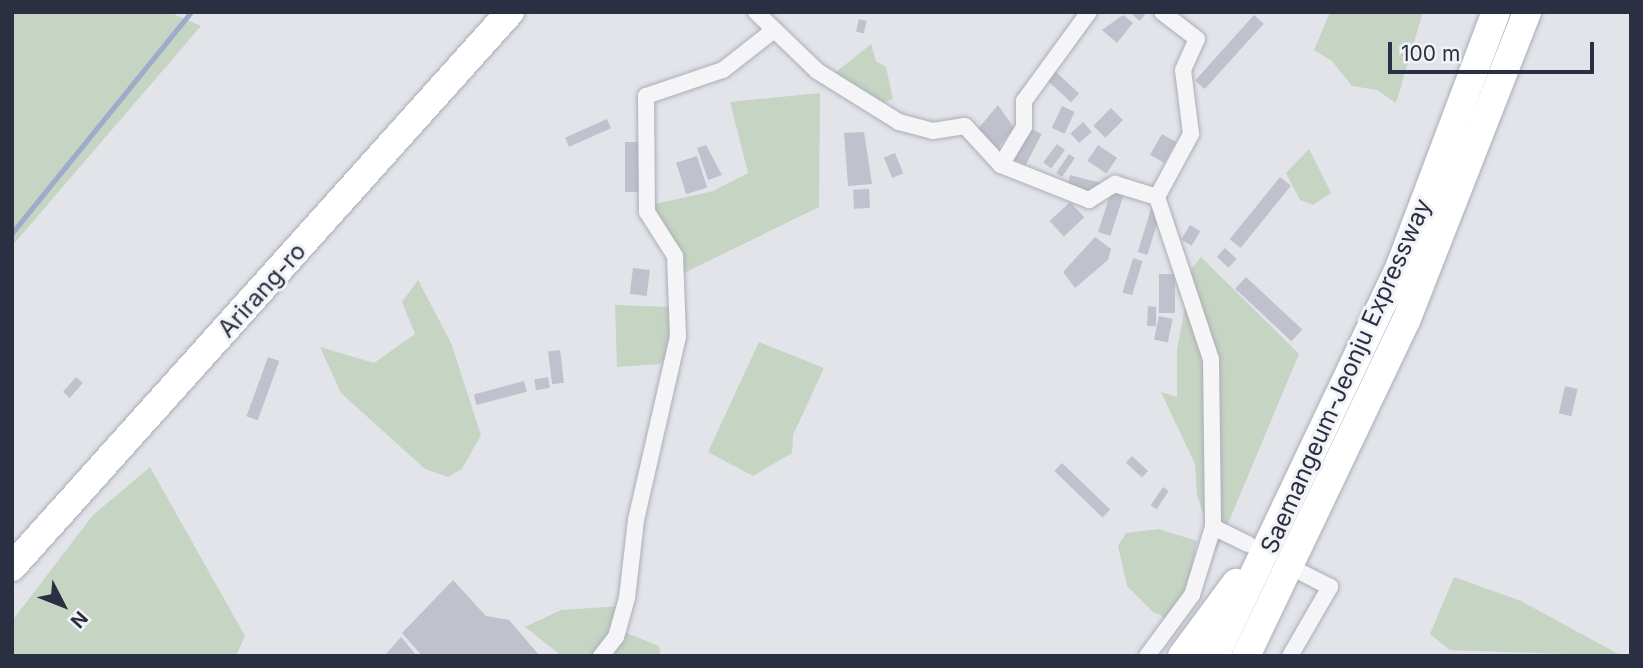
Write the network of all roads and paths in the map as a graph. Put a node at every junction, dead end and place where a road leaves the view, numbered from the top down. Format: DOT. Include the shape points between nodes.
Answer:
graph roads {
  1 [pos="486,12"];
  2 [pos="510,12"];
  3 [pos="756,12"];
  4 [pos="1088,12"];
  5 [pos="1162,12"];
  6 [pos="1496,12"];
  7 [pos="1527,12"];
  8 [pos="775,30"];
  9 [pos="1001,165"];
  10 [pos="1157,197"];
  11 [pos="1282,518"];
  12 [pos="1213,527"];
  13 [pos="12,542"];
  14 [pos="1248,544"];
  15 [pos="12,567"];
  16 [pos="1303,573"];
  17 [pos="601,656"];
  18 [pos="1147,656"];
  19 [pos="1181,656"];
  20 [pos="1215,656"];
  21 [pos="1246,656"];
  22 [pos="1290,656"];
  1 -- 13 [label="highway, Arirang-ro"];
  2 -- 15 [label="highway, Arirang-ro"];
  3 -- 8 [label="street"];
  4 -- 9 [label="street" via="1024,101 1024,127"];
  5 -- 10 [label="street" via="1197,39 1183,70 1191,134"];
  6 -- 11 [label="highway, Saemangeum-Jeonju Expressway" via="1400,266"];
  7 -- 21 [label="highway, Saemangeum-Jeonju Expressway" via="1406,321"];
  8 -- 9 [label="street" via="817,71 899,122 933,131 965,126"];
  8 -- 17 [label="street" via="723,70 646,96 647,212 675,256 678,337 636,520 627,598 616,637"];
  9 -- 10 [label="street" via="1089,200 1115,184"];
  10 -- 12 [label="street" via="1211,359"];
  11 -- 19 [label="highway"];
  11 -- 20 [label="highway, Saemangeum-Jeonju Expressway"];
  12 -- 14 [label="street"];
  12 -- 18 [label="street" via="1192,595"];
  16 -- 22 [label="street" via="1330,587"];
}
